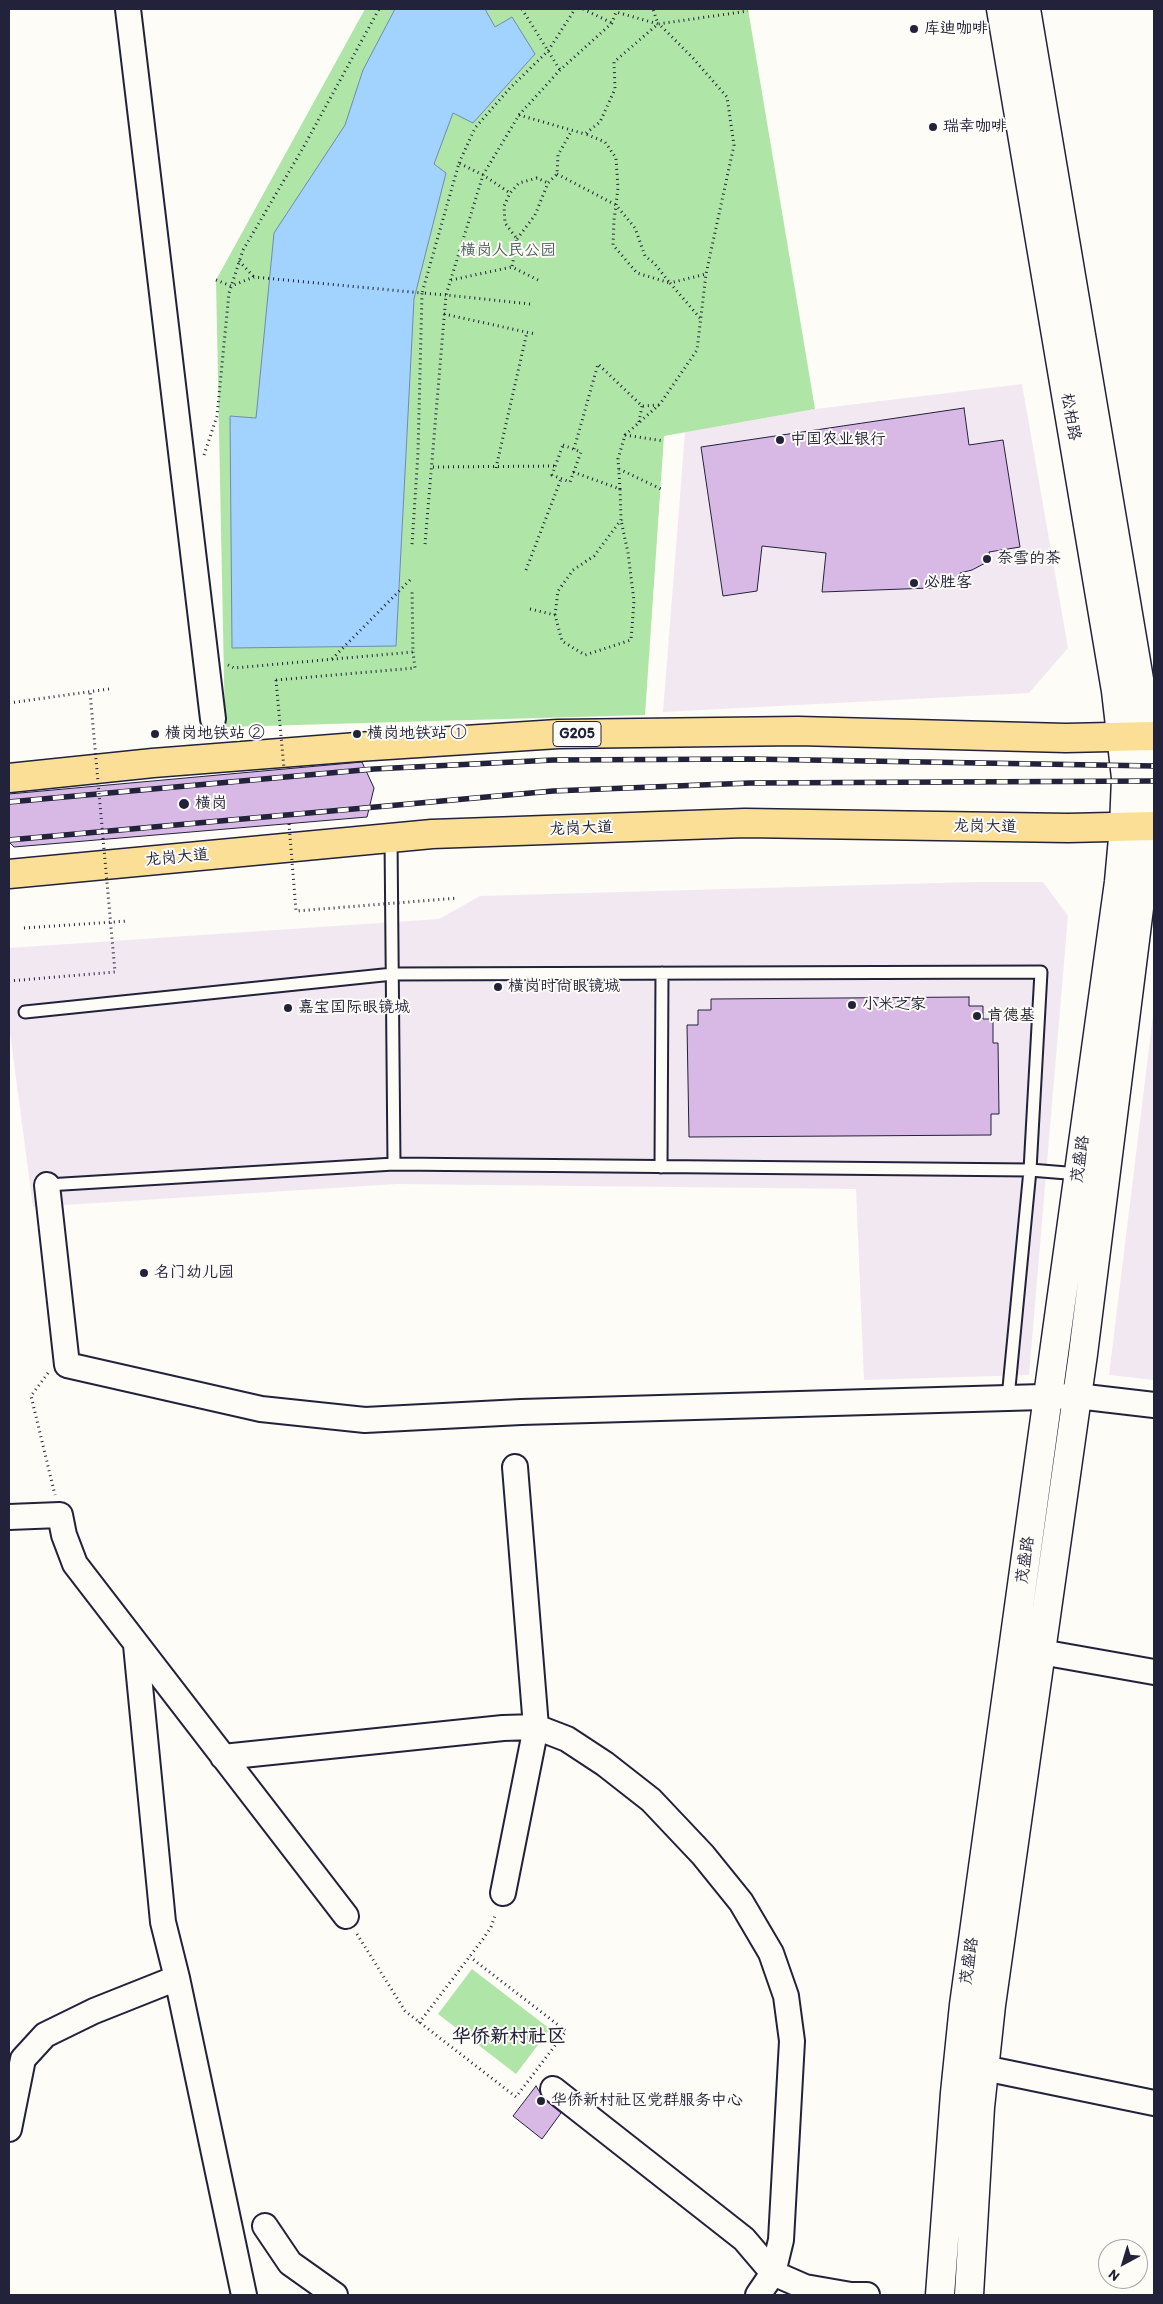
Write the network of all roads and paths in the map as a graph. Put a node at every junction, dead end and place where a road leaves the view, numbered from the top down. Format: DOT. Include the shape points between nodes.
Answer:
graph roads {
  1 [pos="128,9"];
  2 [pos="379,9"];
  3 [pos="522,9"];
  4 [pos="575,9"];
  5 [pos="582,9"];
  6 [pos="653,9"];
  7 [pos="1001,9"];
  8 [pos="1026,9"];
  9 [pos="616,10"];
  10 [pos="748,11"];
  11 [pos="612,23"];
  12 [pos="658,24"];
  13 [pos="548,51"];
  14 [pos="560,70"];
  15 [pos="519,115"];
  16 [pos="572,130"];
  17 [pos="585,134"];
  18 [pos="460,163"];
  19 [pos="557,174"];
  20 [pos="483,175"];
  21 [pos="548,183"];
  22 [pos="510,193"];
  23 [pos="616,205"];
  24 [pos="516,239"];
  25 [pos="239,261"];
  26 [pos="512,266"];
  27 [pos="706,274"];
  28 [pos="254,277"];
  29 [pos="216,280"];
  30 [pos="451,280"];
  31 [pos="538,280"];
  32 [pos="670,283"];
  33 [pos="231,286"];
  34 [pos="422,293"];
  35 [pos="446,295"];
  36 [pos="530,304"];
  37 [pos="444,314"];
  38 [pos="701,318"];
  39 [pos="528,332"];
  40 [pos="535,334"];
  41 [pos="660,404"];
  42 [pos="642,406"];
  43 [pos="639,422"];
  44 [pos="625,435"];
  45 [pos="664,440"];
  46 [pos="574,449"];
  47 [pos="201,462"];
  48 [pos="555,466"];
  49 [pos="433,467"];
  50 [pos="496,468"];
  51 [pos="619,469"];
  52 [pos="573,472"];
  53 [pos="561,479"];
  54 [pos="620,489"];
  55 [pos="661,489"];
  56 [pos="621,520"];
  57 [pos="425,544"];
  58 [pos="412,545"];
  59 [pos="526,570"];
  60 [pos="412,578"];
  61 [pos="412,589"];
  62 [pos="530,609"];
  63 [pos="555,615"];
  64 [pos="413,652"];
  65 [pos="331,660"];
  66 [pos="226,663"];
  67 [pos="109,689"];
  68 [pos="90,692"];
  69 [pos="9,703"];
  70 [pos="214,719"];
  71 [pos="1141,736"];
  72 [pos="284,768"];
  73 [pos="9,778"];
  74 [pos="289,824"];
  75 [pos="1142,826"];
  76 [pos="391,838"];
  77 [pos="9,874"];
  78 [pos="458,898"];
  79 [pos="128,921"];
  80 [pos="110,922"];
  81 [pos="24,928"];
  82 [pos="662,973"];
  83 [pos="393,974"];
  84 [pos="9,981"];
  85 [pos="25,1012"];
  86 [pos="394,1164"];
  87 [pos="662,1167"];
  88 [pos="1030,1170"];
  89 [pos="1079,1174"];
  90 [pos="47,1185"];
  91 [pos="67,1365"];
  92 [pos="1077,1396"];
  93 [pos="1048,1397"];
  94 [pos="1008,1398"];
  95 [pos="1154,1405"];
  96 [pos="515,1467"];
  97 [pos="60,1515"];
  98 [pos="9,1518"];
  99 [pos="136,1646"];
  100 [pos="1041,1652"];
  101 [pos="1154,1672"];
  102 [pos="536,1727"];
  103 [pos="223,1757"];
  104 [pos="503,1894"];
  105 [pos="346,1916"];
  106 [pos="487,1933"];
  107 [pos="470,1957"];
  108 [pos="177,1978"];
  109 [pos="419,2023"];
  110 [pos="984,2068"];
  111 [pos="553,2090"];
  112 [pos="1154,2104"];
  113 [pos="9,2129"];
  114 [pos="265,2226"];
  115 [pos="773,2273"];
  116 [pos="244,2295"];
  117 [pos="335,2295"];
  118 [pos="758,2295"];
  119 [pos="867,2295"];
  120 [pos="940,2295"];
  121 [pos="969,2295"];
  1 -- 70 [label="street"];
  2 -- 25 [label="path"];
  3 -- 13 [label="path"];
  4 -- 13 [label="path"];
  5 -- 11 [label="path"];
  6 -- 12 [label="path"];
  7 -- 71 [label="street, 松柏路"];
  8 -- 71 [label="street, 松柏路" via="1141,691"];
  9 -- 11 [label="path"];
  9 -- 12 [label="path"];
  10 -- 12 [label="path"];
  11 -- 14 [label="path"];
  12 -- 17 [label="path" via="614,62 614,89 600,122"];
  12 -- 27 [label="path" via="727,97 734,146"];
  13 -- 14 [label="path"];
  13 -- 18 [label="path" via="475,128"];
  14 -- 15 [label="path"];
  15 -- 16 [label="path"];
  15 -- 20 [label="path"];
  16 -- 17 [label="path"];
  16 -- 19 [label="path" via="558,155"];
  17 -- 23 [label="path" via="605,142 616,158"];
  18 -- 20 [label="path"];
  18 -- 34 [label="path"];
  19 -- 21 [label="path"];
  19 -- 23 [label="path"];
  20 -- 22 [label="path"];
  20 -- 30 [label="path"];
  21 -- 22 [label="path" via="536,178 519,183"];
  21 -- 24 [label="path" via="535,215"];
  22 -- 24 [label="path" via="504,206 505,223"];
  23 -- 32 [label="path" via="635,228 645,256"];
  23 -- 32 [label="path" via="613,245 637,273"];
  24 -- 26 [label="path"];
  25 -- 28 [label="path"];
  25 -- 33 [label="path"];
  26 -- 30 [label="path"];
  26 -- 31 [label="path"];
  27 -- 32 [label="path"];
  27 -- 38 [label="path"];
  28 -- 33 [label="path"];
  28 -- 34 [label="path"];
  29 -- 33 [label="path"];
  30 -- 35 [label="path"];
  32 -- 38 [label="path"];
  33 -- 47 [label="path" via="216,416"];
  34 -- 35 [label="path"];
  34 -- 58 [label="path"];
  35 -- 36 [label="path"];
  35 -- 37 [label="path"];
  37 -- 39 [label="path"];
  37 -- 49 [label="path"];
  38 -- 41 [label="path" via="697,350"];
  39 -- 40 [label="path"];
  39 -- 50 [label="path"];
  41 -- 42 [label="path"];
  41 -- 43 [label="path"];
  42 -- 43 [label="path"];
  42 -- 46 [label="path" via="598,364"];
  43 -- 44 [label="path"];
  44 -- 45 [label="path"];
  44 -- 51 [label="path" via="618,459"];
  46 -- 48 [label="path" via="563,445"];
  46 -- 52 [label="path" via="580,452"];
  48 -- 50 [label="path"];
  48 -- 53 [label="path" via="552,475"];
  49 -- 50 [label="path"];
  49 -- 57 [label="path"];
  51 -- 54 [label="path"];
  51 -- 55 [label="path"];
  52 -- 53 [label="path" via="570,482"];
  52 -- 54 [label="path"];
  53 -- 59 [label="path"];
  54 -- 56 [label="path"];
  56 -- 63 [label="path" via="594,556 573,570 558,591"];
  56 -- 63 [label="path" via="634,601 631,640 585,655 562,641"];
  60 -- 65 [label="path"];
  61 -- 64 [label="path"];
  62 -- 63 [label="path"];
  64 -- 65 [label="path"];
  64 -- 72 [label="path, bridge" via="415,668 276,680"];
  65 -- 66 [label="path" via="234,668"];
  67 -- 68 [label="path"];
  68 -- 69 [label="path"];
  68 -- 80 [label="path, bridge"];
  71 -- 73 [label="highway, G205" via="1066,738 798,731 558,734 241,756"];
  71 -- 75 [label="street, 松柏路" via="1126,778"];
  74 -- 78 [label="path, bridge" via="296,911"];
  75 -- 76 [label="highway, 龙岗大道" via="745,824"];
  75 -- 89 [label="street, 茂盛路" via="1119,882"];
  75 -- 92 [label="street, 茂盛路" via="1142,884"];
  76 -- 77 [label="highway, 龙岗大道"];
  76 -- 83 [label="lane"];
  79 -- 80 [label="path"];
  80 -- 81 [label="path"];
  80 -- 84 [label="path, bridge" via="115,972"];
  82 -- 83 [label="lane"];
  82 -- 87 [label="lane"];
  82 -- 88 [label="lane" via="1040,972"];
  83 -- 85 [label="lane"];
  83 -- 86 [label="lane"];
  86 -- 87 [label="lane"];
  86 -- 90 [label="lane"];
  87 -- 88 [label="lane"];
  88 -- 89 [label="lane"];
  88 -- 94 [label="lane"];
  89 -- 93 [label="street, 茂盛路"];
  90 -- 91 [label="street"];
  91 -- 94 [label="street" via="261,1409 365,1420 521,1412"];
  91 -- 97 [label="path" via="47,1373 31,1396"];
  92 -- 93 [label="street"];
  92 -- 95 [label="street"];
  92 -- 100 [label="street, 茂盛路"];
  93 -- 94 [label="street"];
  93 -- 120 [label="street, 茂盛路" via="960,2041"];
  96 -- 102 [label="street"];
  97 -- 98 [label="street"];
  97 -- 99 [label="street" via="75,1564"];
  99 -- 103 [label="street"];
  99 -- 108 [label="street" via="163,1922"];
  100 -- 101 [label="street"];
  100 -- 110 [label="street, 茂盛路"];
  102 -- 103 [label="street"];
  102 -- 104 [label="street"];
  102 -- 115 [label="street" via="567,1739 652,1800 703,1854 741,1902 771,1953 786,1996 792,2040 782,2240"];
  103 -- 105 [label="street"];
  105 -- 109 [label="path" via="405,2011"];
  106 -- 107 [label="path"];
  107 -- 109 [label="path"];
  107 -- 109 [label="path" via="566,2031 516,2097"];
  108 -- 113 [label="street" via="94,2011 45,2036 23,2059"];
  108 -- 116 [label="street"];
  110 -- 112 [label="street"];
  110 -- 121 [label="street, 茂盛路"];
  111 -- 115 [label="street" via="744,2239"];
  114 -- 117 [label="street" via="290,2263"];
  115 -- 118 [label="street"];
  115 -- 119 [label="street" via="805,2287"];
}
